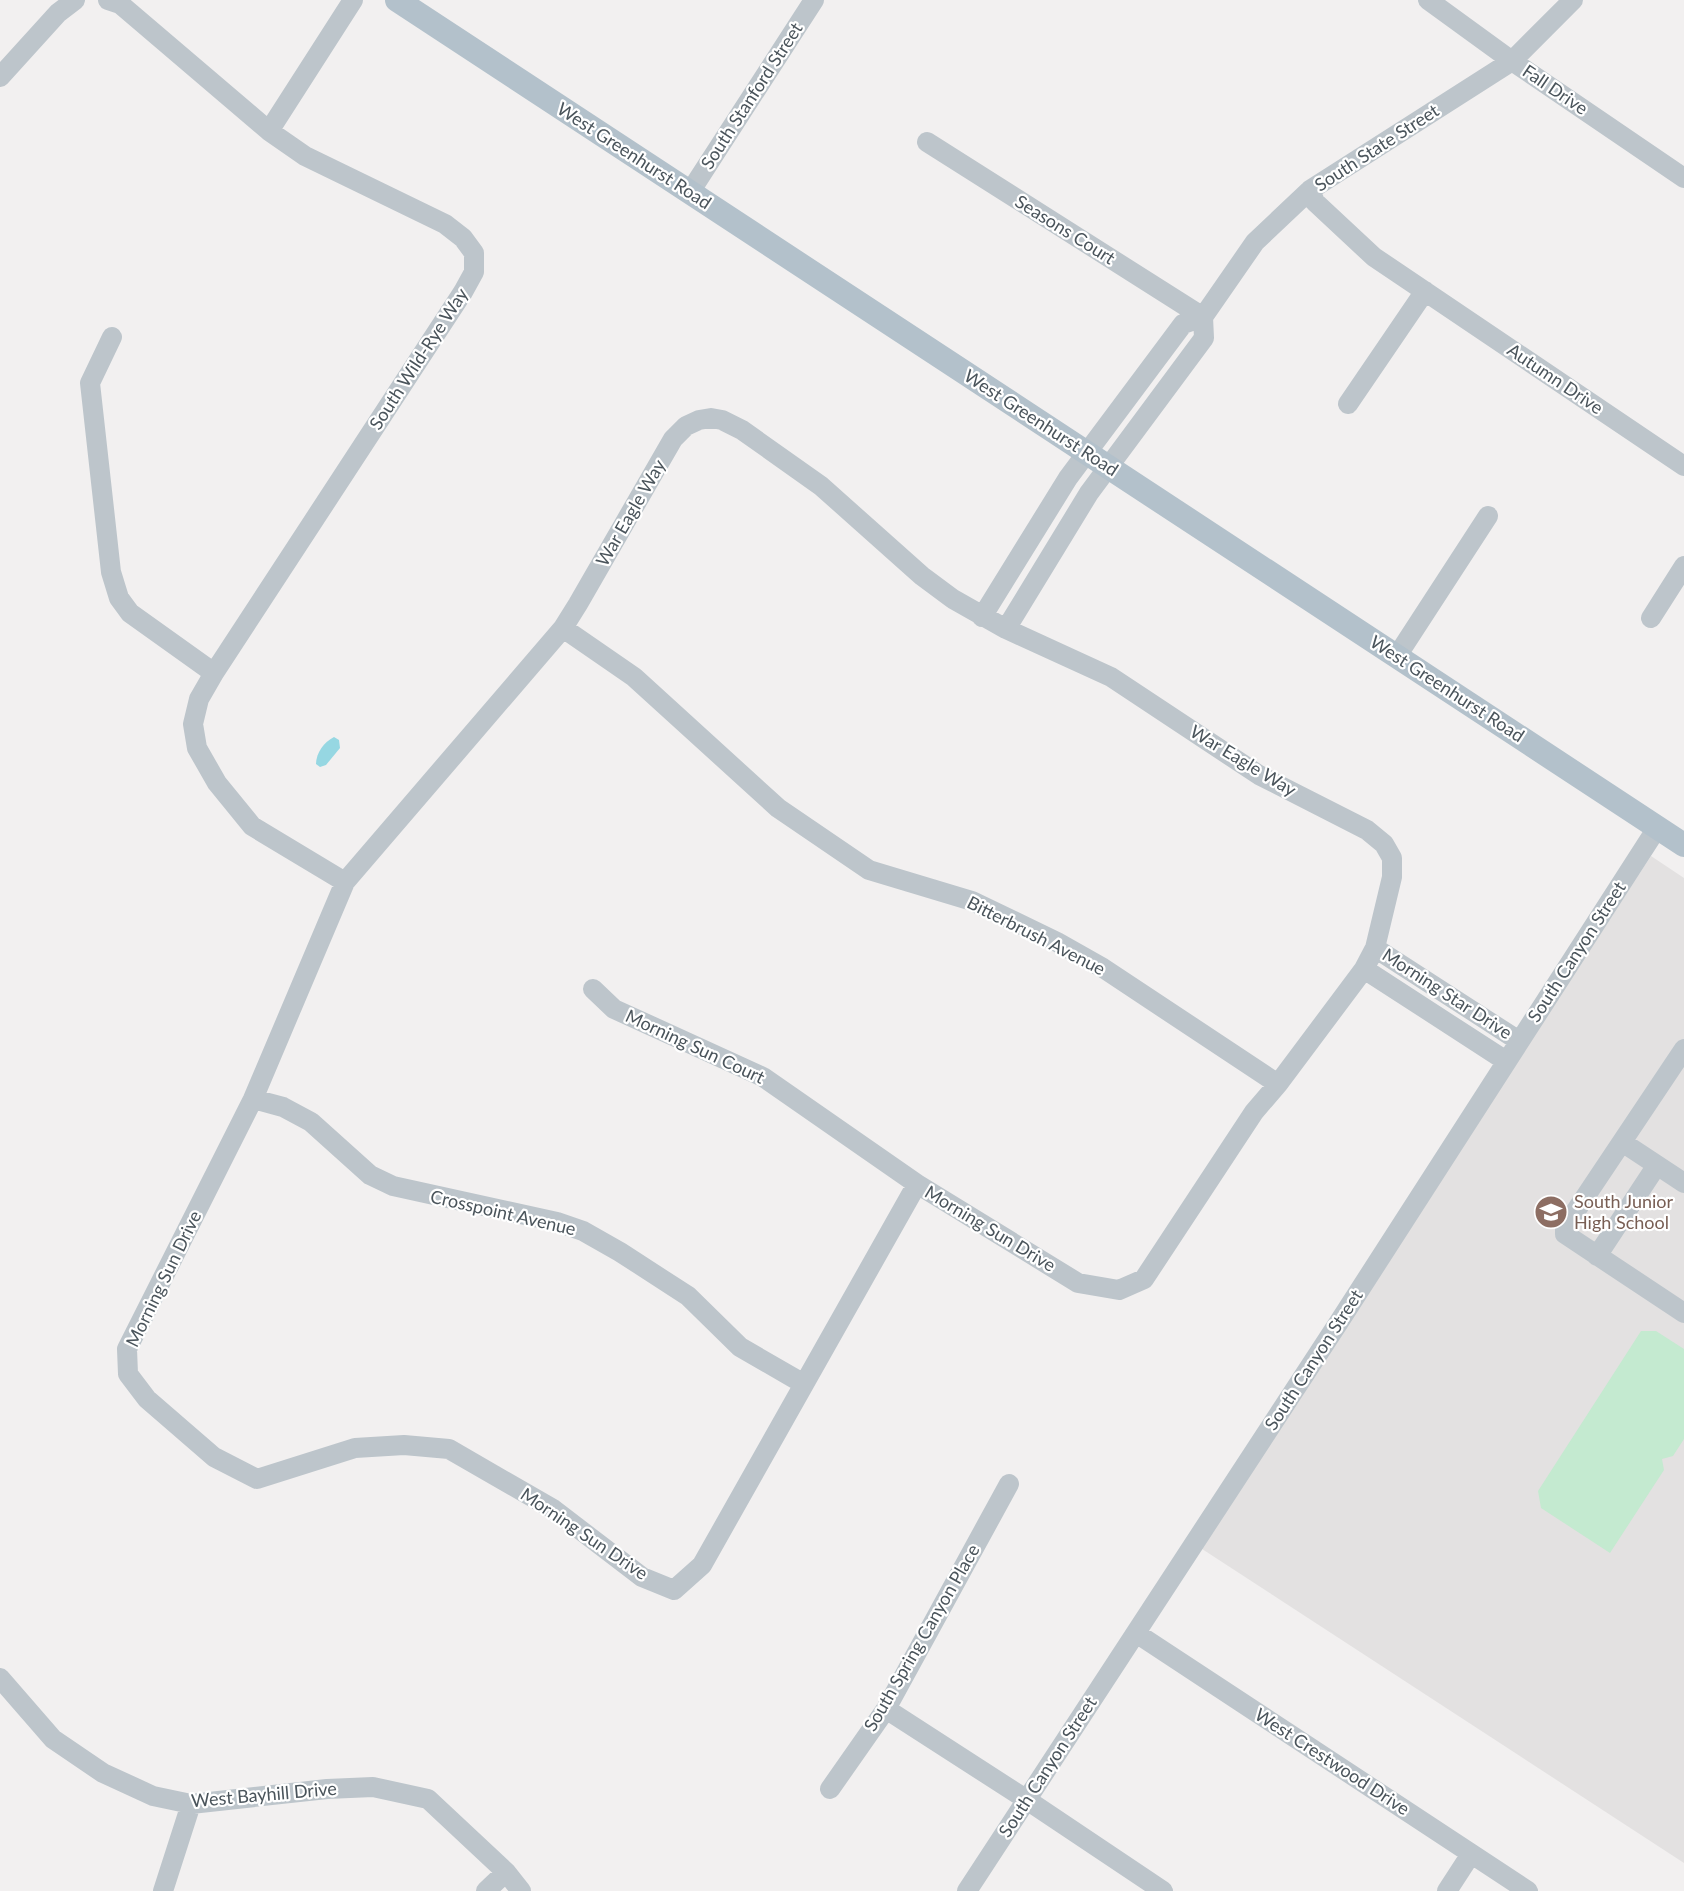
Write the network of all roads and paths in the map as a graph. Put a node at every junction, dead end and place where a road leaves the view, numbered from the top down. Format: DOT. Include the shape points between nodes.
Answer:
graph roads {
  1 [pos="75,0"];
  2 [pos="108,0"];
  3 [pos="352,0"];
  4 [pos="397,0"];
  5 [pos="814,0"];
  6 [pos="1428,0"];
  7 [pos="1573,0"];
  8 [pos="1512,61"];
  9 [pos="0,77"];
  10 [pos="268,131"];
  11 [pos="927,142"];
  12 [pos="1684,178"];
  13 [pos="1310,190"];
  14 [pos="690,192"];
  15 [pos="1425,291"];
  16 [pos="1203,317"];
  17 [pos="112,337"];
  18 [pos="1348,404"];
  19 [pos="1087,453"];
  20 [pos="1684,466"];
  21 [pos="1108,467"];
  22 [pos="1488,516"];
  23 [pos="1684,566"];
  24 [pos="982,616"];
  25 [pos="1651,618"];
  26 [pos="563,628"];
  27 [pos="1006,629"];
  28 [pos="1397,656"];
  29 [pos="214,673"];
  30 [pos="1657,828"];
  31 [pos="1684,845"];
  32 [pos="345,882"];
  33 [pos="1375,948"];
  34 [pos="1364,969"];
  35 [pos="593,989"];
  36 [pos="1519,1041"];
  37 [pos="1684,1049"];
  38 [pos="1506,1061"];
  39 [pos="1278,1084"];
  40 [pos="253,1099"];
  41 [pos="1622,1142"];
  42 [pos="1657,1165"];
  43 [pos="1684,1183"];
  44 [pos="917,1184"];
  45 [pos="1597,1256"];
  46 [pos="1684,1313"];
  47 [pos="804,1384"];
  48 [pos="1009,1484"];
  49 [pos="1136,1633"];
  50 [pos="0,1678"];
  51 [pos="886,1709"];
  52 [pos="830,1789"];
  53 [pos="1027,1800"];
  54 [pos="191,1804"];
  55 [pos="1471,1854"];
  56 [pos="506,1872"];
  57 [pos="163,1891"];
  58 [pos="486,1891"];
  59 [pos="521,1891"];
  60 [pos="968,1891"];
  61 [pos="1162,1891"];
  62 [pos="1447,1891"];
  63 [pos="1528,1891"];
  1 -- 9 [label="street" via="58,13"];
  2 -- 10 [label="street, South Wild-Rye Way" via="120,4"];
  3 -- 10 [label="street"];
  4 -- 14 [label="main road, West Greenhurst Road"];
  5 -- 14 [label="street, South Stanford Street"];
  6 -- 8 [label="street, Fall Drive"];
  7 -- 8 [label="street, South State Street"];
  8 -- 12 [label="street, Fall Drive"];
  8 -- 13 [label="street, South State Street"];
  10 -- 29 [label="street, South Wild-Rye Way" via="305,156 445,224 474,253 474,272"];
  11 -- 16 [label="street, Seasons Court"];
  13 -- 15 [label="street, Autumn Drive" via="1315,202 1374,257"];
  13 -- 16 [label="street, South State Street" via="1255,242"];
  14 -- 19 [label="main road, West Greenhurst Road"];
  15 -- 18 [label="street"];
  15 -- 20 [label="street, Autumn Drive"];
  16 -- 19 [label="street, South State Street" via="1184,324"];
  16 -- 21 [label="street, South State Street" via="1204,338"];
  17 -- 29 [label="street" via="90,383 111,572 119,598 130,613"];
  19 -- 21 [label="main road, West Greenhurst Road"];
  19 -- 24 [label="street"];
  21 -- 27 [label="street"];
  21 -- 28 [label="main road, West Greenhurst Road"];
  22 -- 28 [label="street"];
  23 -- 25 [label="street"];
  24 -- 26 [label="street, War Eagle Way" via="922,576 821,486 778,454 742,430 711,418 686,426 674,439"];
  24 -- 27 [label="street, War Eagle Way"];
  26 -- 32 [label="street, War Eagle Way"];
  26 -- 39 [label="street, Bitterbrush Avenue" via="634,677 778,808 868,870 972,901 1057,942"];
  27 -- 33 [label="street, War Eagle Way" via="1111,677 1259,776 1367,830 1384,844 1392,858 1392,877"];
  28 -- 30 [label="main road, West Greenhurst Road"];
  29 -- 32 [label="street" via="199,699 193,724 197,748 217,783 252,826"];
  30 -- 31 [label="main road, West Greenhurst Road"];
  30 -- 36 [label="street, South Canyon Street"];
  32 -- 40 [label="street, Morning Sun Drive"];
  33 -- 34 [label="street, Morning Sun Drive"];
  33 -- 36 [label="street, Morning Star Drive"];
  34 -- 38 [label="street, Morning Star Drive"];
  34 -- 39 [label="street, Morning Sun Drive"];
  35 -- 44 [label="street, Morning Sun Court" via="614,1009 763,1077"];
  36 -- 38 [label="street, South Canyon Street"];
  37 -- 41 [label="street"];
  38 -- 49 [label="street, South Canyon Street"];
  39 -- 44 [label="street, Morning Sun Drive" via="1254,1112 1144,1279 1119,1290 1078,1283"];
  40 -- 47 [label="street, Crosspoint Avenue" via="283,1107 311,1122 370,1175 393,1186 583,1231 688,1296 740,1347"];
  40 -- 47 [label="street, Morning Sun Drive" via="127,1349 128,1374 147,1399 214,1458 257,1479 356,1448 404,1444 449,1449 553,1509 642,1577 674,1590 702,1565"];
  41 -- 42 [label="street"];
  41 -- 45 [label="street" via="1564,1227 1565,1234"];
  42 -- 43 [label="street"];
  42 -- 45 [label="street"];
  44 -- 47 [label="street, Morning Sun Drive"];
  45 -- 46 [label="street"];
  48 -- 51 [label="street, South Spring Canyon Place"];
  49 -- 53 [label="street, South Canyon Street"];
  49 -- 55 [label="street, West Crestwood Drive"];
  50 -- 54 [label="street, West Bayhill Drive" via="53,1739 103,1773 153,1796"];
  51 -- 52 [label="street, South Spring Canyon Place"];
  51 -- 53 [label="street"];
  53 -- 60 [label="street, South Canyon Street"];
  53 -- 61 [label="street"];
  54 -- 56 [label="street, West Bayhill Drive" via="373,1787 428,1799"];
  54 -- 57 [label="street"];
  55 -- 62 [label="street"];
  55 -- 63 [label="street, West Crestwood Drive"];
  56 -- 58 [label="street"];
  56 -- 59 [label="street, West Bayhill Drive"];
}
